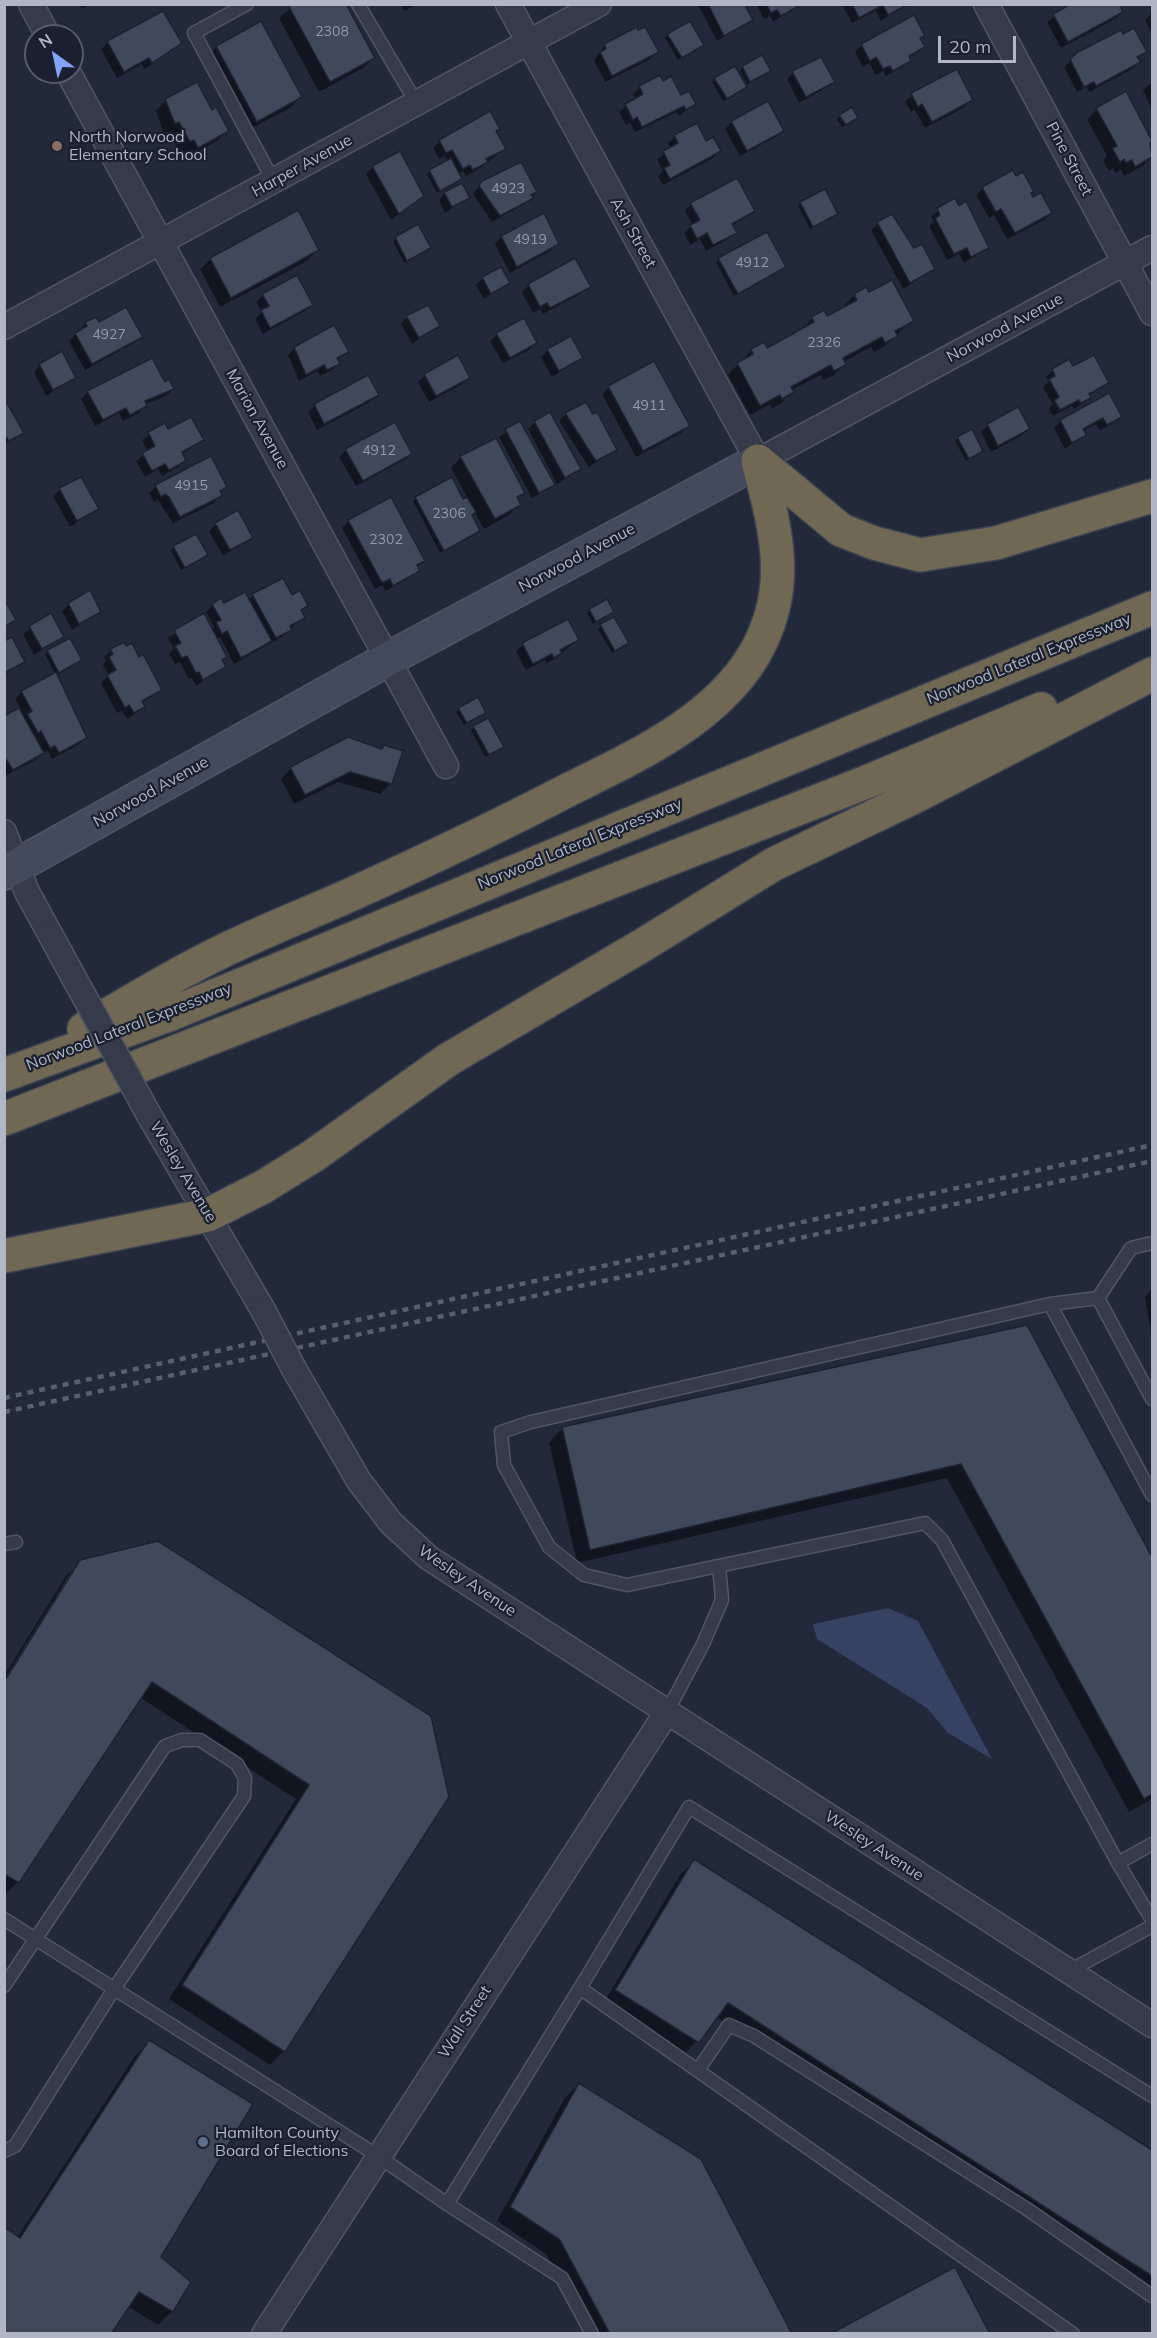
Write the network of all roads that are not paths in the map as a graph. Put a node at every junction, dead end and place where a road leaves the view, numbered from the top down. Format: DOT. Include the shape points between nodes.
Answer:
graph roads {
  1 [pos="31,4"];
  2 [pos="247,4"];
  3 [pos="358,4"];
  4 [pos="508,4"];
  5 [pos="599,4"];
  6 [pos="986,4"];
  7 [pos="42,24"];
  8 [pos="529,43"];
  9 [pos="75,84"];
  10 [pos="417,104"];
  11 [pos="274,182"];
  12 [pos="162,243"];
  13 [pos="1152,249"];
  14 [pos="1125,263"];
  15 [pos="1152,313"];
  16 [pos="4,327"];
  17 [pos="758,461"];
  18 [pos="1152,496"];
  19 [pos="1152,608"];
  20 [pos="388,659"];
  21 [pos="1152,662"];
  22 [pos="1152,674"];
  23 [pos="446,766"];
  24 [pos="4,832"];
  25 [pos="11,869"];
  26 [pos="4,1074"];
  27 [pos="4,1119"];
  28 [pos="208,1215"];
  29 [pos="1152,1243"];
  30 [pos="4,1256"];
  31 [pos="1098,1298"];
  32 [pos="1050,1304"];
  33 [pos="1152,1399"];
  34 [pos="1152,1495"];
  35 [pos="719,1566"];
  36 [pos="667,1712"];
  37 [pos="1152,1844"];
  38 [pos="1118,1863"];
  39 [pos="4,1919"];
  40 [pos="1152,1920"];
  41 [pos="1152,1926"];
  42 [pos="36,1939"];
  43 [pos="1069,1971"];
  44 [pos="4,1986"];
  45 [pos="580,1988"];
  46 [pos="114,1989"];
  47 [pos="1152,2025"];
  48 [pos="698,2070"];
  49 [pos="1152,2096"];
  50 [pos="4,2151"];
  51 [pos="378,2156"];
  52 [pos="447,2204"];
  53 [pos="1152,2296"];
  54 [pos="264,2334"];
  55 [pos="592,2334"];
  56 [pos="1072,2334"];
  1 -- 7 [label="street"];
  2 -- 11 [label="lane" via="194,33"];
  3 -- 10 [label="lane"];
  4 -- 8 [label="street, Ash Street"];
  5 -- 8 [label="street, Harper Avenue"];
  6 -- 14 [label="street, Pine Street"];
  8 -- 10 [label="street, Harper Avenue"];
  8 -- 17 [label="street, Ash Street"];
  9 -- 12 [label="street, Marion Avenue"];
  10 -- 11 [label="street, Harper Avenue"];
  11 -- 12 [label="street, Harper Avenue"];
  12 -- 16 [label="street, Harper Avenue"];
  12 -- 20 [label="street, Marion Avenue"];
  13 -- 14 [label="street, Norwood Avenue"];
  14 -- 15 [label="street, Pine Street"];
  14 -- 17 [label="street, Norwood Avenue"];
  17 -- 18 [label="highway" via="841,530 920,555 996,543"];
  17 -- 20 [label="street, Norwood Avenue"];
  17 -- 26 [label="highway" via="776,533 778,577 770,619 753,656 732,683 688,722 641,753 460,846 207,958"];
  19 -- 26 [label="highway, Norwood Lateral Expressway" via="171,1014"];
  20 -- 23 [label="street, Marion Avenue"];
  20 -- 25 [label="street, Norwood Avenue"];
  21 -- 27 [label="highway" via="869,781"];
  22 -- 28 [label="highway" via="914,797 774,864 449,1059 313,1156"];
  24 -- 25 [label="street, Wesley Avenue"];
  25 -- 28 [label="street, Wesley Avenue, bridge"];
  28 -- 30 [label="highway"];
  28 -- 36 [label="street, Wesley Avenue, bridge" via="359,1481 391,1523 429,1558"];
  29 -- 31 [label="lane" via="1131,1248"];
  31 -- 32 [label="lane"];
  31 -- 33 [label="lane"];
  32 -- 34 [label="lane"];
  32 -- 35 [label="lane" via="501,1432 504,1465 549,1547 584,1575 627,1585"];
  35 -- 36 [label="lane" via="722,1600 704,1644"];
  35 -- 38 [label="lane" via="925,1523 942,1540"];
  36 -- 43 [label="street, Wesley Avenue"];
  36 -- 51 [label="street, Wall Street"];
  37 -- 38 [label="lane"];
  38 -- 40 [label="lane"];
  39 -- 42 [label="lane"];
  41 -- 43 [label="lane"];
  42 -- 44 [label="lane"];
  42 -- 46 [label="lane"];
  42 -- 46 [label="lane" via="165,1746 182,1740 200,1740 237,1764 245,1778 244,1796"];
  43 -- 47 [label="street, Wesley Avenue"];
  45 -- 48 [label="lane"];
  45 -- 49 [label="lane" via="689,1807"];
  45 -- 52 [label="lane"];
  46 -- 50 [label="lane" via="15,2146"];
  46 -- 51 [label="lane"];
  48 -- 53 [label="lane" via="729,2025 754,2036 1027,2209"];
  48 -- 56 [label="lane"];
  51 -- 52 [label="lane"];
  51 -- 54 [label="street, Wall Street"];
  52 -- 55 [label="lane" via="562,2278"];
}
